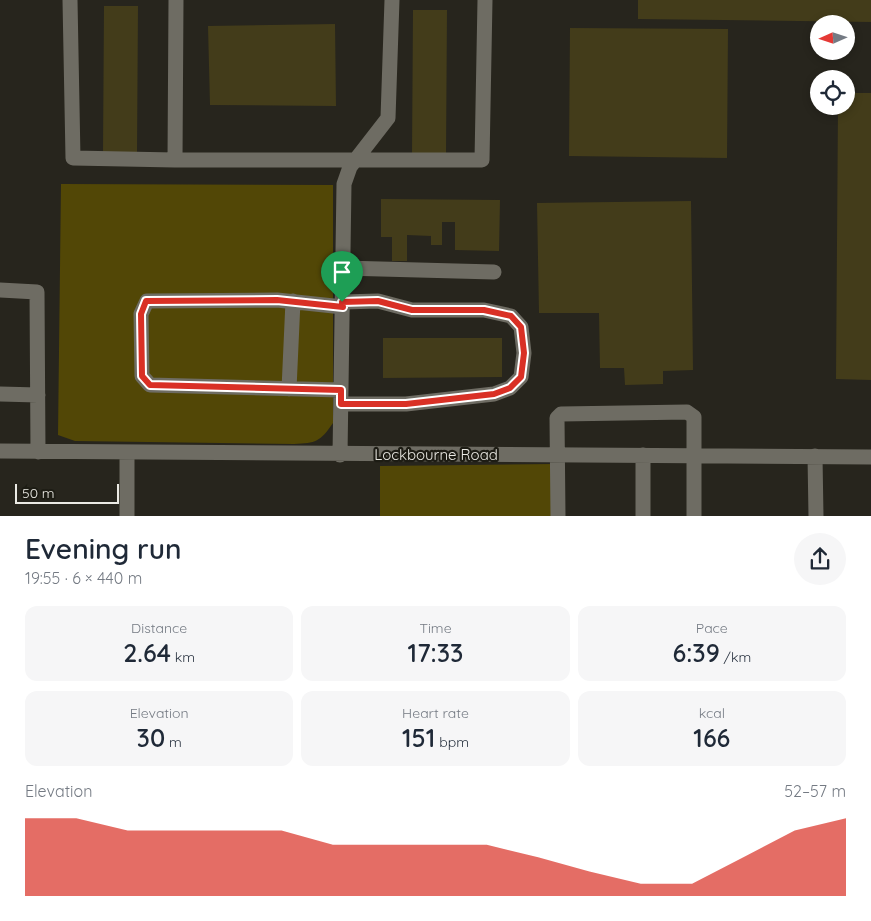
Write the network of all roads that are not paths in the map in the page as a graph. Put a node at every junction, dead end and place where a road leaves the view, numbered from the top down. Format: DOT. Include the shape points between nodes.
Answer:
graph roads {
  1 [pos="70,0"];
  2 [pos="176,0"];
  3 [pos="392,0"];
  4 [pos="485,0"];
  5 [pos="175,160"];
  6 [pos="357,160"];
  7 [pos="343,268"];
  8 [pos="494,272"];
  9 [pos="0,290"];
  10 [pos="293,301"];
  11 [pos="343,304"];
  12 [pos="289,389"];
  13 [pos="0,394"];
  14 [pos="38,395"];
  15 [pos="341,397"];
  16 [pos="0,452"];
  17 [pos="38,452"];
  18 [pos="127,453"];
  19 [pos="558,454"];
  20 [pos="340,455"];
  21 [pos="642,455"];
  22 [pos="694,455"];
  23 [pos="815,456"];
  24 [pos="871,457"];
  25 [pos="127,516"];
  26 [pos="558,516"];
  27 [pos="643,516"];
  28 [pos="694,516"];
  29 [pos="816,516"];
  1 -- 5 [label="street" via="73,158"];
  2 -- 5 [label="street"];
  3 -- 6 [label="street" via="388,118"];
  4 -- 6 [label="street" via="482,160"];
  5 -- 6 [label="street"];
  6 -- 7 [label="street" via="344,184"];
  7 -- 8 [label="street"];
  7 -- 11 [label="street"];
  9 -- 14 [label="street" via="36,292"];
  10 -- 11 [label="street"];
  10 -- 12 [label="street"];
  10 -- 12 [label="street" via="146,301 141,314 142,376 150,385"];
  11 -- 15 [label="street"];
  11 -- 15 [label="street" via="378,301 412,310 484,310 511,316 521,327 524,353 521,377 510,388 494,394 406,404"];
  12 -- 15 [label="street"];
  13 -- 14 [label="street"];
  14 -- 17 [label="street"];
  15 -- 20 [label="street"];
  16 -- 17 [label="street, Lockbourne Road"];
  17 -- 18 [label="street, Lockbourne Road"];
  18 -- 20 [label="street, Lockbourne Road"];
  18 -- 25 [label="street"];
  19 -- 20 [label="street, Lockbourne Road"];
  19 -- 21 [label="street, Lockbourne Road"];
  19 -- 22 [label="street" via="557,418 561,414 687,412 694,417"];
  19 -- 26 [label="street"];
  21 -- 22 [label="street, Lockbourne Road"];
  21 -- 27 [label="street"];
  22 -- 23 [label="street, Lockbourne Road"];
  22 -- 28 [label="street"];
  23 -- 24 [label="street, Lockbourne Road"];
  23 -- 29 [label="street"];
}
